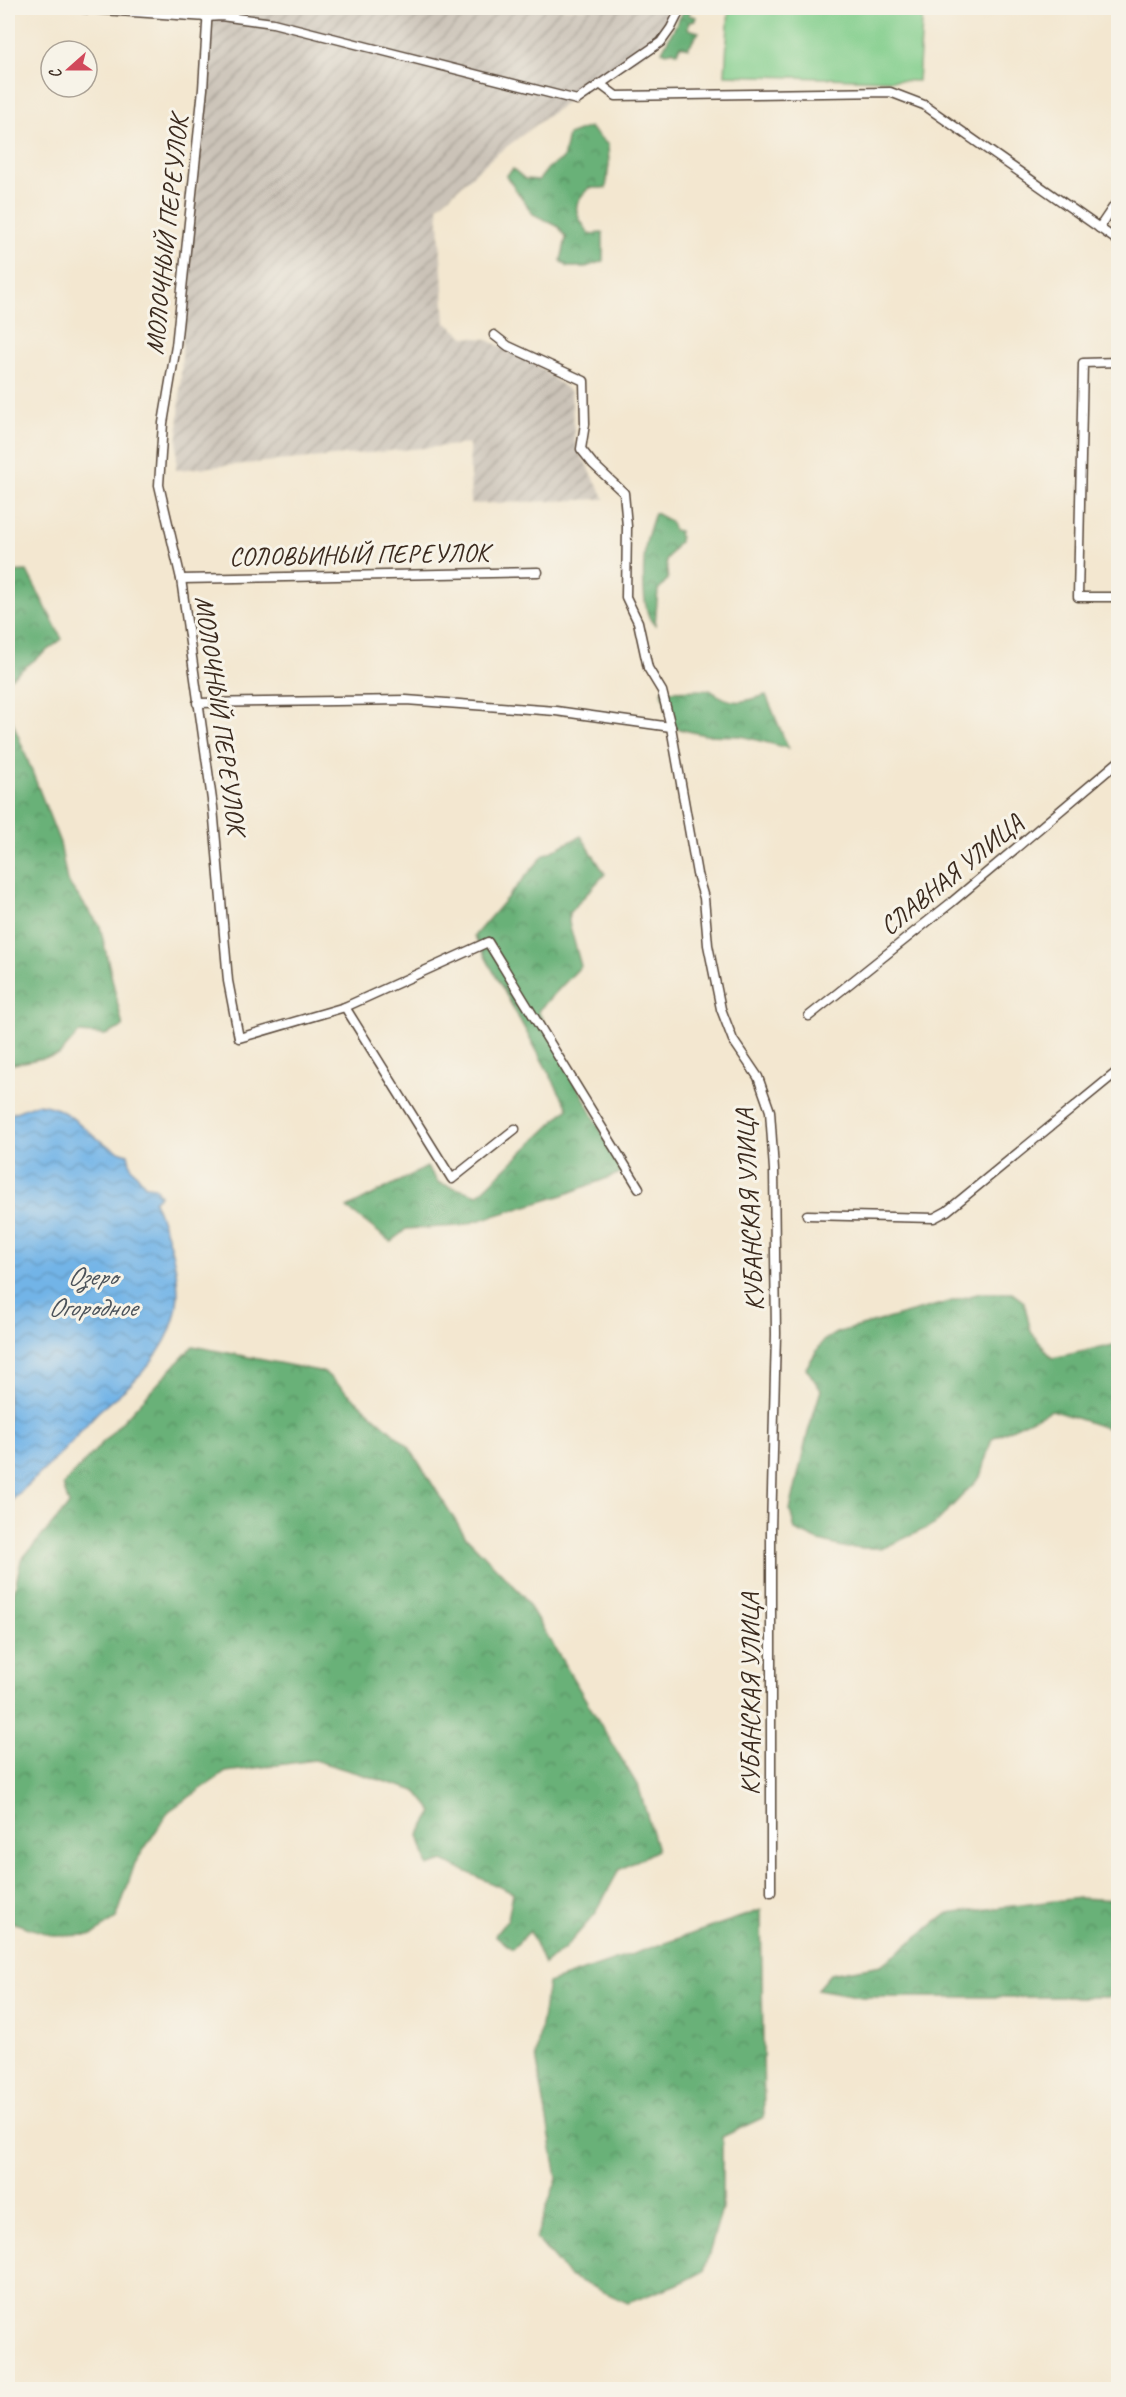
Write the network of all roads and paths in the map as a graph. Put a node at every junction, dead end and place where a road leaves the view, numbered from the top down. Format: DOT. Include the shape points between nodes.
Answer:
graph roads {
  1 [pos="74,8"];
  2 [pos="208,8"];
  3 [pos="681,8"];
  4 [pos="207,17"];
  5 [pos="600,84"];
  6 [pos="1119,200"];
  7 [pos="1099,228"];
  8 [pos="1119,241"];
  9 [pos="494,335"];
  10 [pos="1119,362"];
  11 [pos="538,572"];
  12 [pos="181,579"];
  13 [pos="1119,597"];
  14 [pos="197,703"];
  15 [pos="670,728"];
  16 [pos="1119,762"];
  17 [pos="345,1007"];
  18 [pos="809,1016"];
  19 [pos="1119,1071"];
  20 [pos="515,1129"];
  21 [pos="639,1188"];
  22 [pos="807,1215"];
  23 [pos="771,1892"];
  1 -- 4 [label="street"];
  2 -- 4 [label="street, МОЛОЧНЫЙ ПЕРЕУЛОК"];
  3 -- 5 [label="street" via="661,42"];
  4 -- 5 [label="street" via="273,23 577,100"];
  4 -- 12 [label="street, МОЛОЧНЫЙ ПЕРЕУЛОК" via="201,110 159,485"];
  5 -- 7 [label="street" via="616,96 890,92 924,105"];
  6 -- 7 [label="street"];
  7 -- 8 [label="street"];
  9 -- 15 [label="street, КУБАНСКАЯ УЛИЦА" via="508,346 584,381 581,449 624,493 627,597 638,622 648,668 662,691"];
  10 -- 13 [label="street" via="1083,363 1078,597"];
  11 -- 12 [label="street, СОЛОВЬИНЫЙ ПЕРЕУЛОК"];
  12 -- 14 [label="street, МОЛОЧНЫЙ ПЕРЕУЛОК"];
  14 -- 15 [label="street" via="406,700 556,711"];
  14 -- 17 [label="street, МОЛОЧНЫЙ ПЕРЕУЛОК" via="214,817 228,981 239,1038"];
  15 -- 23 [label="street, КУБАНСКАЯ УЛИЦА" via="704,898 708,945 721,1009 733,1040 758,1077 770,1111 776,1334 771,1530"];
  16 -- 18 [label="street, СЛАВНАЯ УЛИЦА"];
  17 -- 20 [label="street" via="453,1179"];
  17 -- 21 [label="street" via="488,942"];
  19 -- 22 [label="street" via="934,1218"];
}
